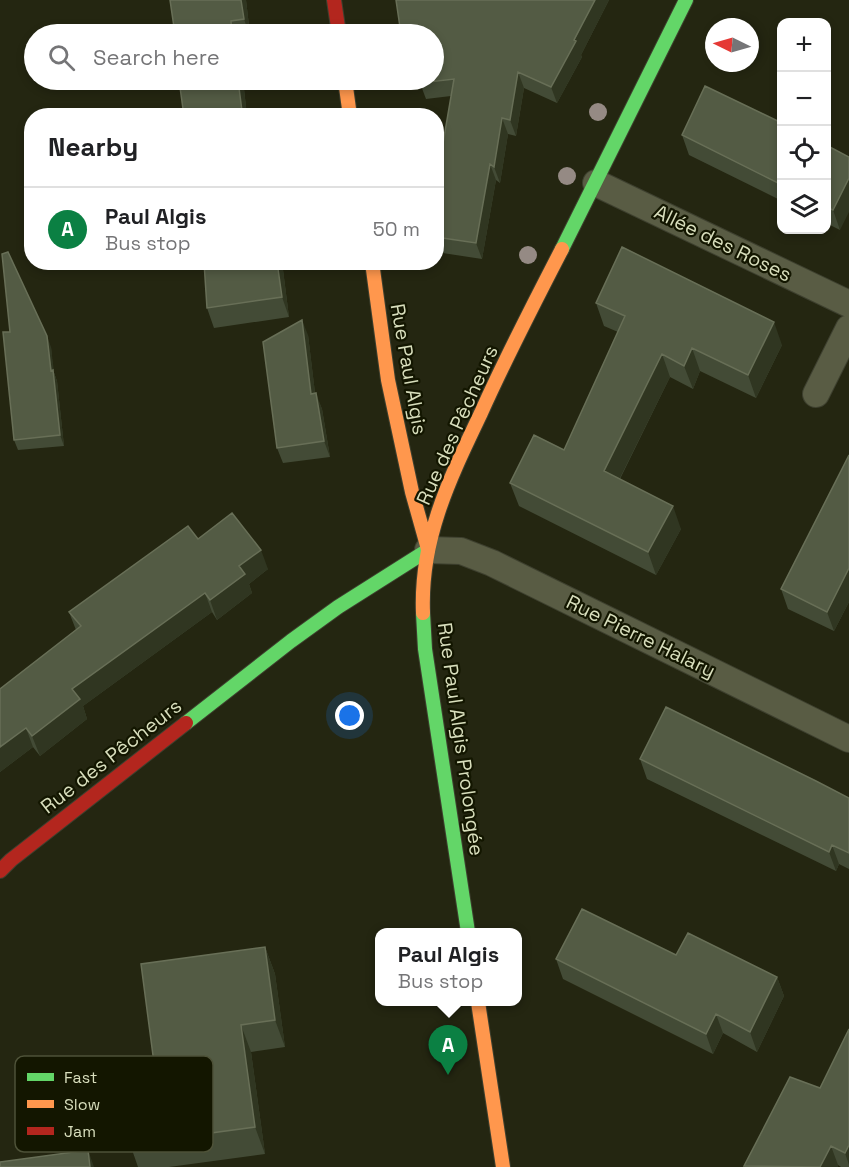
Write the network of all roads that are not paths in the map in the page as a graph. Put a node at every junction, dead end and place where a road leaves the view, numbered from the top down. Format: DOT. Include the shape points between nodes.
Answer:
graph roads {
  1 [pos="334,0"];
  2 [pos="686,0"];
  3 [pos="338,24"];
  4 [pos="346,90"];
  5 [pos="349,108"];
  6 [pos="596,183"];
  7 [pos="373,270"];
  8 [pos="849,304"];
  9 [pos="849,327"];
  10 [pos="816,394"];
  11 [pos="428,550"];
  12 [pos="849,739"];
  13 [pos="0,871"];
  14 [pos="467,928"];
  15 [pos="479,1006"];
  16 [pos="503,1167"];
  1 -- 3 [label="street"];
  2 -- 6 [label="street, Rue des Pêcheurs"];
  4 -- 5 [label="street"];
  6 -- 8 [label="lane, Allée des Roses"];
  6 -- 11 [label="street, Rue des Pêcheurs" via="453,472"];
  7 -- 11 [label="street, Rue Paul Algis" via="388,380"];
  9 -- 10 [label="lane"];
  11 -- 12 [label="lane, Rue Pierre Halary" via="461,551 492,563"];
  11 -- 13 [label="street, Rue des Pêcheurs" via="291,641"];
  11 -- 14 [label="street, Rue Paul Algis Prolongée" via="423,601 425,649"];
  15 -- 16 [label="street"];
}
